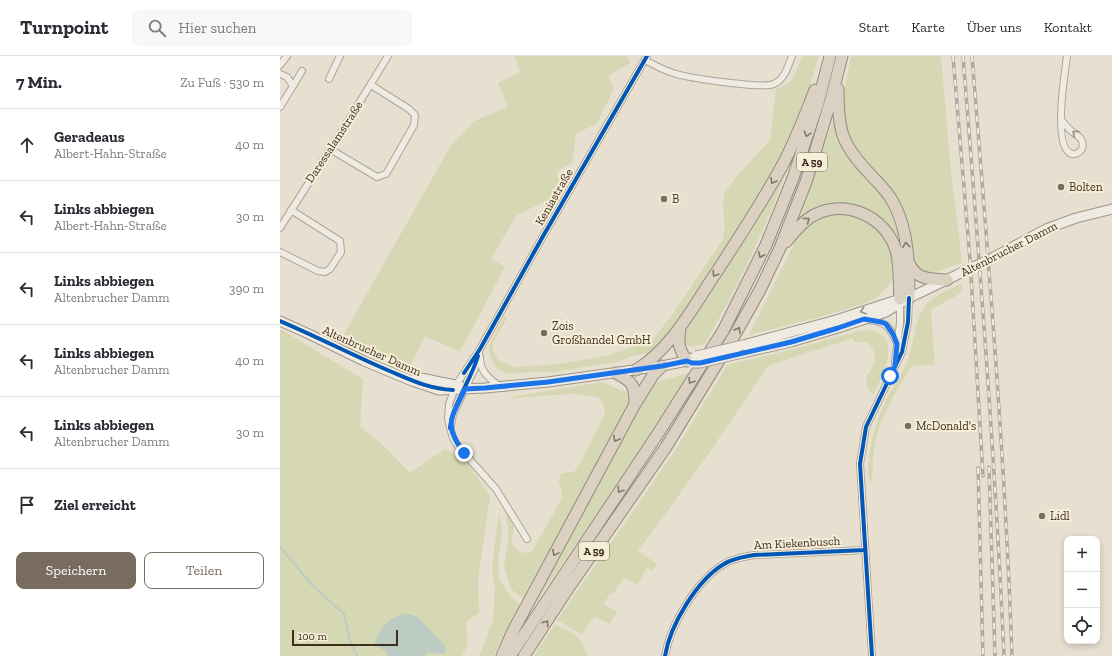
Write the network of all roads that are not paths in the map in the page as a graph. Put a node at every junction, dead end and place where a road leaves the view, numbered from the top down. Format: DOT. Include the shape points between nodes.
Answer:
graph roads {
  1 [pos="287,56"];
  2 [pos="340,56"];
  3 [pos="388,56"];
  4 [pos="792,56"];
  5 [pos="829,56"];
  6 [pos="842,56"];
  7 [pos="1067,56"];
  8 [pos="646,58"];
  9 [pos="280,65"];
  10 [pos="302,71"];
  11 [pos="280,74"];
  12 [pos="838,74"];
  13 [pos="329,80"];
  14 [pos="371,85"];
  15 [pos="293,86"];
  16 [pos="280,107"];
  17 [pos="1062,121"];
  18 [pos="330,149"];
  19 [pos="1112,209"];
  20 [pos="291,210"];
  21 [pos="280,228"];
  22 [pos="780,248"];
  23 [pos="280,252"];
  24 [pos="908,261"];
  25 [pos="947,280"];
  26 [pos="903,300"];
  27 [pos="864,319"];
  28 [pos="280,321"];
  29 [pos="680,327"];
  30 [pos="897,344"];
  31 [pos="480,349"];
  32 [pos="692,360"];
  33 [pos="662,366"];
  34 [pos="895,366"];
  35 [pos="636,370"];
  36 [pos="616,373"];
  37 [pos="454,387"];
  38 [pos="500,387"];
  39 [pos="465,389"];
  40 [pos="635,404"];
  41 [pos="450,428"];
  42 [pos="527,538"];
  43 [pos="865,550"];
  44 [pos="502,656"];
  45 [pos="510,656"];
  46 [pos="524,656"];
  47 [pos="665,656"];
  48 [pos="872,656"];
  1 -- 9 [label="street"];
  2 -- 13 [label="street"];
  3 -- 14 [label="street, Daressalamstraße"];
  4 -- 8 [label="street, Keniastraße" via="786,72 774,84 759,86 690,78 661,69"];
  5 -- 29 [label="highway, one-way" via="783,165"];
  5 -- 45 [label="highway, A 59, one-way" via="818,103 793,178 766,245 723,331"];
  6 -- 12 [label="highway, A 59"];
  7 -- 17 [label="street"];
  8 -- 31 [label="street, Keniastraße"];
  10 -- 15 [label="street"];
  11 -- 15 [label="street"];
  12 -- 22 [label="highway, A 59" via="806,182"];
  24 -- 12 [label="highway, one-way" via="904,228 894,204 885,190 851,154 842,135 839,121"];
  14 -- 18 [label="street, Daressalamstraße"];
  14 -- 18 [label="street" via="415,115 414,125 390,169 386,174 377,177"];
  15 -- 16 [label="street"];
  17 -- 17 [label="street, one-way" via="1064,147 1072,154 1076,153 1082,149 1082,141"];
  18 -- 20 [label="street, Daressalamstraße"];
  19 -- 25 [label="main road, Altenbrucher Damm" via="1061,223"];
  20 -- 21 [label="street, Daressalamstraße"];
  20 -- 23 [label="street" via="340,241 341,252 330,269 325,272"];
  22 -- 26 [label="highway, one-way" via="804,221 815,214 841,208 864,213 881,225 890,236 896,251"];
  46 -- 22 [label="highway, A 59, one-way" via="666,447 737,331"];
  24 -- 25 [label="highway" via="915,274 921,277"];
  24 -- 26 [label="highway"];
  25 -- 26 [label="main road, Altenbrucher Damm"];
  26 -- 27 [label="main road, Altenbrucher Damm" via="886,312"];
  26 -- 30 [label="street"];
  26 -- 32 [label="main road, Altenbrucher Damm, one-way, bridge"];
  26 -- 34 [label="street" via="908,322 902,352"];
  27 -- 30 [label="street" via="886,324"];
  27 -- 32 [label="main road, Altenbrucher Damm, bridge" via="791,342 700,363"];
  28 -- 37 [label="main road, Altenbrucher Damm" via="364,361 434,388"];
  29 -- 32 [label="highway" via="679,350"];
  29 -- 35 [label="highway" via="658,354"];
  30 -- 34 [label="street"];
  31 -- 37 [label="street, Keniastraße"];
  31 -- 38 [label="street" via="480,364 484,373"];
  31 -- 39 [label="street, Keniastraße"];
  32 -- 33 [label="main road, Altenbrucher Damm"];
  33 -- 35 [label="main road, Altenbrucher Damm"];
  33 -- 40 [label="highway" via="653,375"];
  34 -- 43 [label="street" via="866,427 862,445 860,464"];
  35 -- 36 [label="main road, Altenbrucher Damm"];
  36 -- 38 [label="main road, Altenbrucher Damm"];
  36 -- 40 [label="highway" via="628,379 633,385"];
  37 -- 39 [label="main road, Altenbrucher Damm"];
  37 -- 41 [label="street" via="448,412"];
  38 -- 39 [label="main road, Altenbrucher Damm"];
  39 -- 41 [label="street" via="453,414"];
  40 -- 44 [label="highway, one-way"];
  41 -- 42 [label="street" via="456,442 496,489"];
  43 -- 47 [label="street, Am Kiekenbusch" via="754,555 725,563 707,577 679,616"];
  43 -- 48 [label="street"];
}
